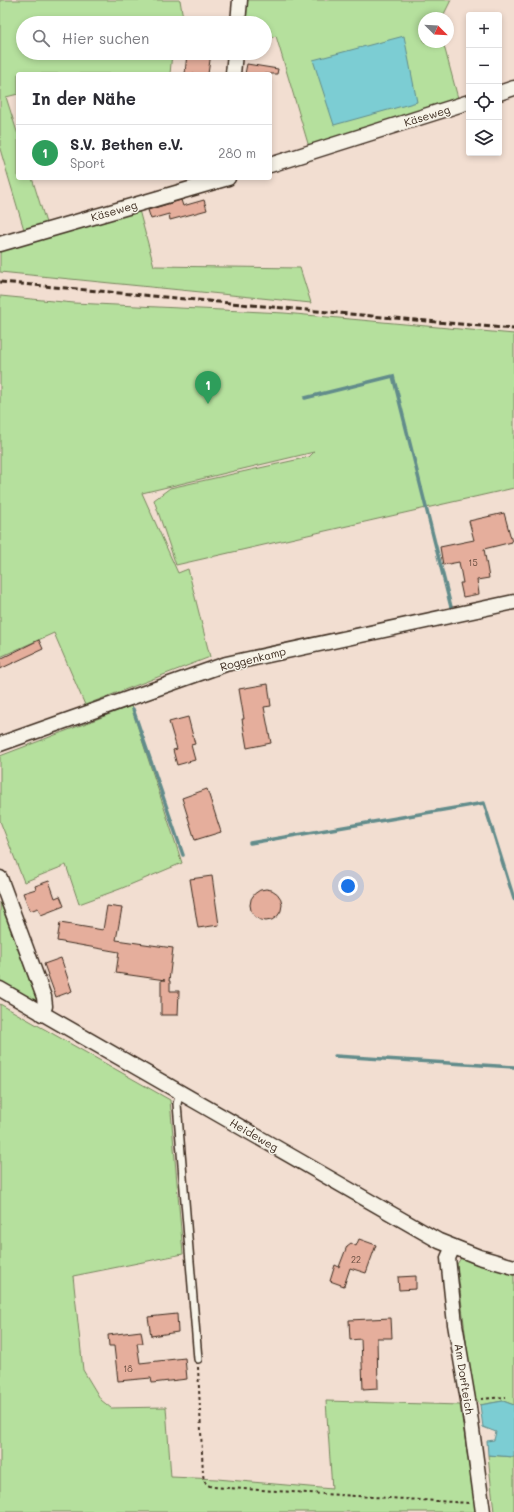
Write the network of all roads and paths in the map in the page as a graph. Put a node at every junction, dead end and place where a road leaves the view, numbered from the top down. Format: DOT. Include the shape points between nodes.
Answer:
graph roads {
  1 [pos="240,0"];
  2 [pos="239,16"];
  3 [pos="234,60"];
  4 [pos="233,72"];
  5 [pos="514,88"];
  6 [pos="502,92"];
  7 [pos="466,103"];
  8 [pos="272,164"];
  9 [pos="218,180"];
  10 [pos="0,244"];
  11 [pos="514,602"];
  12 [pos="0,744"];
  13 [pos="0,878"];
  14 [pos="0,989"];
  15 [pos="42,1014"];
  16 [pos="180,1092"];
  17 [pos="453,1247"];
  18 [pos="514,1267"];
  19 [pos="198,1359"];
  20 [pos="506,1396"];
  21 [pos="468,1400"];
  22 [pos="482,1508"];
  1 -- 2 [label="street"];
  3 -- 4 [label="street"];
  5 -- 6 [label="street"];
  7 -- 8 [label="street, Käseweg"];
  9 -- 10 [label="street, Käseweg"];
  11 -- 12 [label="street, Roggenkamp" via="226,664"];
  13 -- 15 [label="street" via="44,997 45,1006"];
  14 -- 15 [label="street, Heideweg"];
  15 -- 16 [label="street, Heideweg"];
  16 -- 17 [label="street, Heideweg"];
  16 -- 19 [label="lane" via="177,1104"];
  17 -- 18 [label="street, Heideweg"];
  17 -- 21 [label="street, Am Dorfteich" via="448,1258 455,1324"];
  19 -- 22 [label="path" via="203,1474 206,1485 212,1488"];
  20 -- 21 [label="path"];
  21 -- 22 [label="street, Am Dorfteich"];
}
